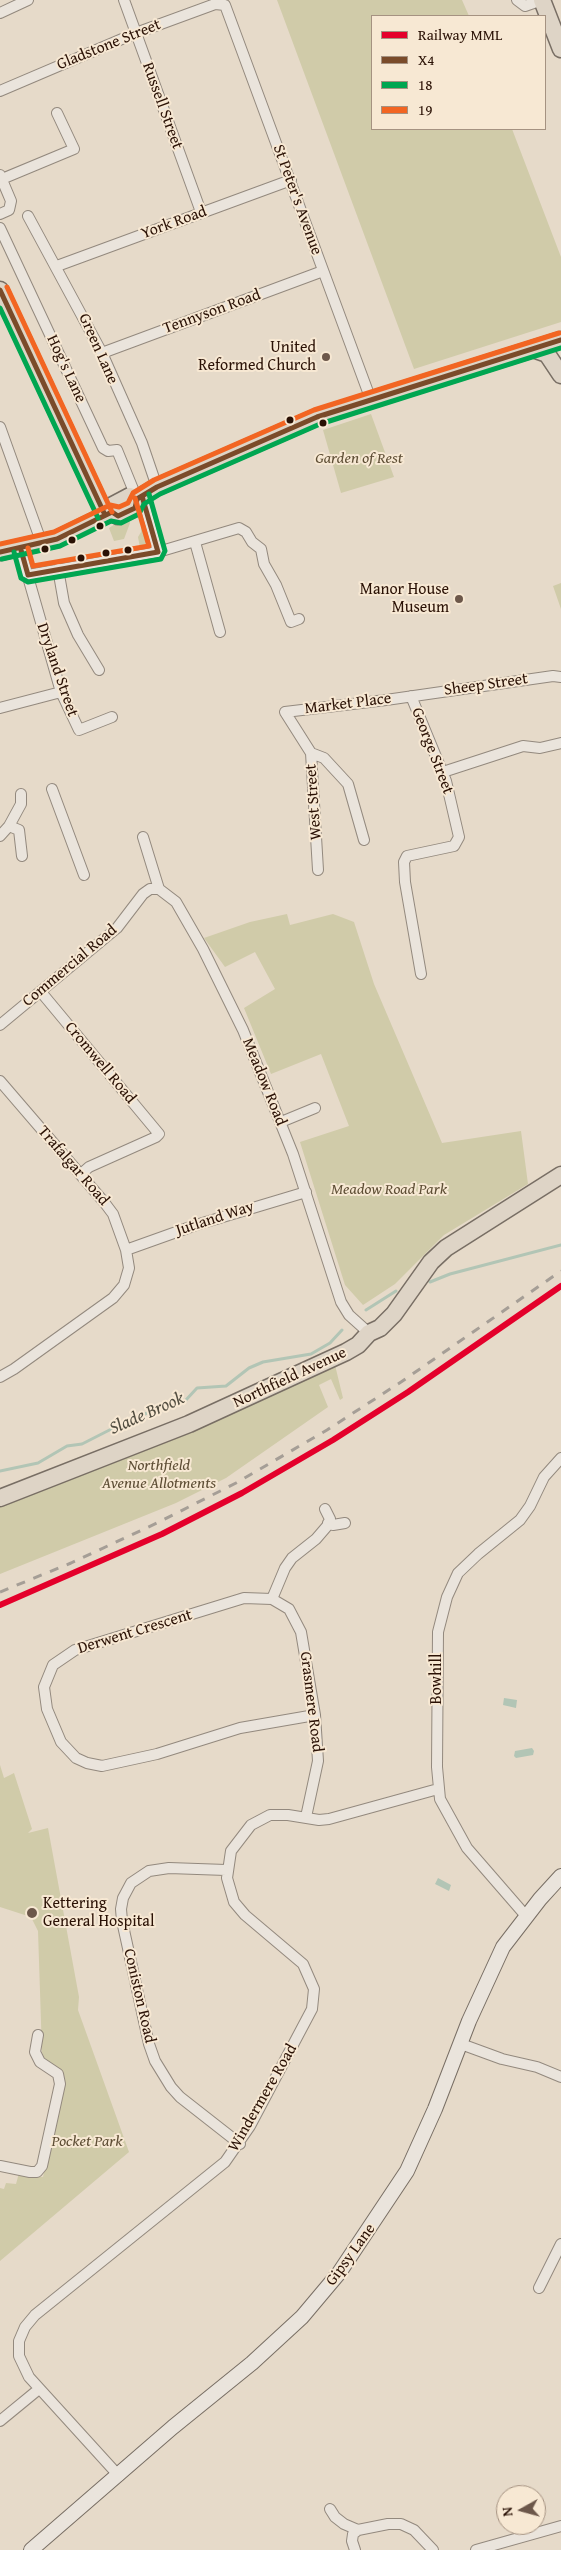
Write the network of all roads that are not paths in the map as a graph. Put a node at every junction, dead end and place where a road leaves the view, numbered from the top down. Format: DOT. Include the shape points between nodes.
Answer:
graph roads {
  1 [pos="28,0"];
  2 [pos="124,0"];
  3 [pos="517,0"];
  4 [pos="542,0"];
  5 [pos="220,3"];
  6 [pos="0,13"];
  7 [pos="136,33"];
  8 [pos="561,49"];
  9 [pos="0,91"];
  10 [pos="57,112"];
  11 [pos="1,177"];
  12 [pos="291,180"];
  13 [pos="201,212"];
  14 [pos="0,214"];
  15 [pos="28,216"];
  16 [pos="0,228"];
  17 [pos="57,266"];
  18 [pos="323,271"];
  19 [pos="0,290"];
  20 [pos="561,340"];
  21 [pos="533,349"];
  22 [pos="102,352"];
  23 [pos="561,375"];
  24 [pos="371,400"];
  25 [pos="0,427"];
  26 [pos="157,487"];
  27 [pos="140,498"];
  28 [pos="108,514"];
  29 [pos="196,542"];
  30 [pos="31,547"];
  31 [pos="0,552"];
  32 [pos="158,552"];
  33 [pos="58,569"];
  34 [pos="28,575"];
  35 [pos="299,619"];
  36 [pos="220,632"];
  37 [pos="99,670"];
  38 [pos="561,677"];
  39 [pos="61,692"];
  40 [pos="411,696"];
  41 [pos="0,708"];
  42 [pos="284,712"];
  43 [pos="112,717"];
  44 [pos="561,743"];
  45 [pos="311,753"];
  46 [pos="442,772"];
  47 [pos="52,789"];
  48 [pos="22,794"];
  49 [pos="9,826"];
  50 [pos="0,836"];
  51 [pos="143,837"];
  52 [pos="364,840"];
  53 [pos="22,856"];
  54 [pos="318,870"];
  55 [pos="84,875"];
  56 [pos="159,888"];
  57 [pos="421,974"];
  58 [pos="41,992"];
  59 [pos="0,1025"];
  60 [pos="0,1081"];
  61 [pos="315,1108"];
  62 [pos="281,1122"];
  63 [pos="81,1174"];
  64 [pos="561,1175"];
  65 [pos="306,1192"];
  66 [pos="126,1250"];
  67 [pos="364,1329"];
  68 [pos="0,1377"];
  69 [pos="561,1458"];
  70 [pos="0,1498"];
  71 [pos="325,1509"];
  72 [pos="328,1523"];
  73 [pos="345,1523"];
  74 [pos="272,1599"];
  75 [pos="315,1716"];
  76 [pos="438,1789"];
  77 [pos="306,1817"];
  78 [pos="226,1870"];
  79 [pos="561,1876"];
  80 [pos="526,1916"];
  81 [pos="38,2035"];
  82 [pos="461,2044"];
  83 [pos="561,2077"];
  84 [pos="240,2144"];
  85 [pos="0,2166"];
  86 [pos="561,2244"];
  87 [pos="539,2288"];
  88 [pos="39,2389"];
  89 [pos="0,2421"];
  90 [pos="119,2476"];
  91 [pos="330,2509"];
  92 [pos="561,2526"];
  93 [pos="546,2528"];
  94 [pos="358,2530"];
  95 [pos="518,2535"];
  96 [pos="31,2550"];
  97 [pos="355,2550"];
  98 [pos="433,2550"];
  99 [pos="476,2550"];
  1 -- 6 [label="street"];
  2 -- 7 [label="street, Russell Street"];
  3 -- 4 [label="street" via="525,6"];
  4 -- 8 [label="main road"];
  5 -- 7 [label="street, Gladstone Street"];
  5 -- 12 [label="street, St Peter's Avenue" via="225,5"];
  7 -- 9 [label="street, Gladstone Street"];
  7 -- 13 [label="street, Russell Street"];
  10 -- 11 [label="street" via="74,149"];
  11 -- 14 [label="street" via="11,206"];
  12 -- 13 [label="street, York Road"];
  12 -- 18 [label="street, St Peter's Avenue"];
  13 -- 17 [label="street, York Road"];
  15 -- 17 [label="street, Green Lane"];
  16 -- 27 [label="street, Hog's Lane" via="103,448 117,450"];
  17 -- 22 [label="street, Green Lane"];
  18 -- 22 [label="street, Tennyson Road"];
  18 -- 24 [label="street, St Peter's Avenue"];
  19 -- 28 [label="main road"];
  20 -- 21 [label="main road"];
  21 -- 23 [label="main road" via="547,354"];
  21 -- 24 [label="main road"];
  22 -- 26 [label="street, Green Lane" via="142,443"];
  24 -- 26 [label="main road" via="317,417"];
  25 -- 30 [label="street, Dryland Street"];
  26 -- 27 [label="main road"];
  27 -- 28 [label="main road" via="135,508 118,516"];
  27 -- 32 [label="street"];
  28 -- 30 [label="main road"];
  29 -- 32 [label="street"];
  29 -- 35 [label="street" via="239,528 246,532 262,549 264,564 291,622"];
  29 -- 36 [label="street"];
  30 -- 31 [label="main road"];
  30 -- 34 [label="street, Dryland Street"];
  32 -- 33 [label="street"];
  33 -- 34 [label="street"];
  33 -- 37 [label="street" via="64,603"];
  34 -- 39 [label="street, Dryland Street"];
  38 -- 40 [label="street, Sheep Street"];
  39 -- 41 [label="street"];
  39 -- 43 [label="street, Dryland Street" via="79,730"];
  40 -- 42 [label="street, Market Place"];
  40 -- 46 [label="street, George Street"];
  42 -- 45 [label="street, West Street"];
  44 -- 46 [label="street" via="540,748 524,746"];
  45 -- 52 [label="street" via="324,758 348,784"];
  45 -- 54 [label="street, West Street"];
  46 -- 57 [label="street, George Street" via="459,836 454,846 407,856 404,862"];
  47 -- 55 [label="street"];
  48 -- 49 [label="street" via="21,804"];
  49 -- 50 [label="street"];
  49 -- 53 [label="street" via="19,830"];
  51 -- 56 [label="street"];
  56 -- 58 [label="street, Commercial Road" via="143,894 117,928"];
  56 -- 62 [label="street, Meadow Road" via="176,902 203,950 243,1030"];
  58 -- 59 [label="street, Commercial Road"];
  58 -- 63 [label="street, Cromwell Road" via="159,1134 89,1167"];
  60 -- 63 [label="street, Trafalgar Road"];
  61 -- 62 [label="street"];
  62 -- 65 [label="street, Meadow Road"];
  63 -- 66 [label="street, Trafalgar Road" via="113,1214"];
  64 -- 67 [label="main road, Northfield Avenue" via="446,1248 430,1262 380,1328"];
  65 -- 66 [label="street, Jutland Way"];
  65 -- 67 [label="street, Meadow Road" via="335,1287 349,1315"];
  66 -- 68 [label="street, Trafalgar Road" via="129,1268 124,1285 113,1298"];
  67 -- 70 [label="main road, Northfield Avenue" via="358,1345 337,1357 189,1424"];
  69 -- 76 [label="street, Bowhill" via="544,1478 520,1520 467,1564 458,1574 447,1597 438,1632 437,1652"];
  71 -- 72 [label="street" via="330,1519"];
  72 -- 73 [label="street"];
  72 -- 74 [label="street" via="316,1539 292,1558"];
  74 -- 75 [label="street, Grasmere Road" via="288,1610 301,1632"];
  74 -- 75 [label="street, Derwent Crescent" via="244,1598 67,1653 53,1665 45,1679 47,1709 67,1750 86,1763 102,1766 157,1754 240,1728"];
  75 -- 77 [label="street, Grasmere Road" via="318,1761"];
  76 -- 77 [label="street" via="341,1817 319,1820"];
  76 -- 80 [label="street, Bowhill" via="444,1808 467,1848"];
  77 -- 78 [label="street" via="270,1816 251,1825 235,1843"];
  78 -- 84 [label="street, Windermere Road" via="231,1894 239,1909 303,1964 314,1988 308,2017"];
  78 -- 84 [label="street, Coniston Road" via="169,1868 149,1871 132,1883 121,1909 155,2062 180,2097"];
  79 -- 80 [label="main road, Gipsy Lane"];
  80 -- 82 [label="main road, Gipsy Lane" via="495,1964"];
  81 -- 85 [label="street" via="35,2052 40,2062 58,2074 60,2084 42,2166 37,2172 30,2172"];
  82 -- 83 [label="street"];
  82 -- 90 [label="main road, Gipsy Lane" via="407,2171 339,2273 302,2317"];
  84 -- 88 [label="street, Windermere Road" via="225,2162 25,2327 19,2356"];
  86 -- 87 [label="street"];
  88 -- 89 [label="street"];
  88 -- 90 [label="street, Windermere Road"];
  90 -- 96 [label="main road, Gipsy Lane"];
  91 -- 94 [label="street" via="340,2521"];
  92 -- 93 [label="street"];
  94 -- 97 [label="street" via="353,2534"];
  94 -- 98 [label="street" via="401,2524 414,2530"];
  95 -- 99 [label="street"];
}
